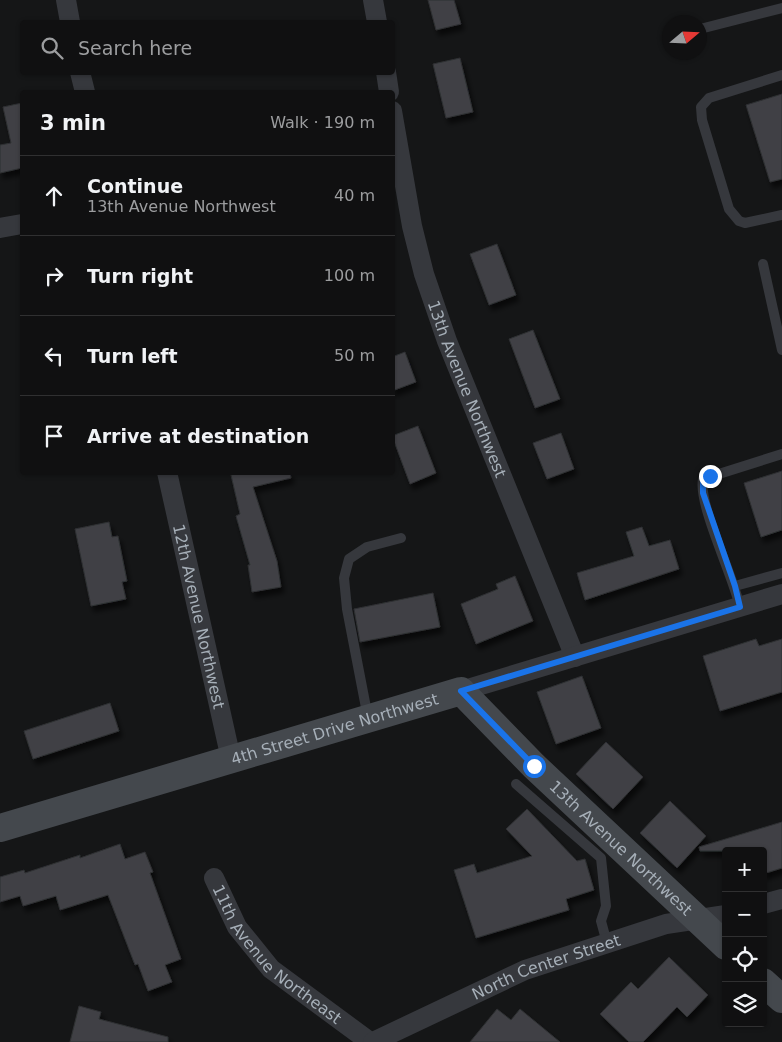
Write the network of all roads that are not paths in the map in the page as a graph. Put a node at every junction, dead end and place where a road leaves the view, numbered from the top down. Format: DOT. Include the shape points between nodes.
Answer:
graph roads {
  1 [pos="66,0"];
  2 [pos="373,0"];
  3 [pos="782,8"];
  4 [pos="70,20"];
  5 [pos="377,20"];
  6 [pos="707,28"];
  7 [pos="81,75"];
  8 [pos="386,75"];
  9 [pos="782,76"];
  10 [pos="84,90"];
  11 [pos="389,90"];
  12 [pos="395,128"];
  13 [pos="782,216"];
  14 [pos="20,224"];
  15 [pos="0,228"];
  16 [pos="763,264"];
  17 [pos="782,350"];
  18 [pos="782,454"];
  19 [pos="168,475"];
  20 [pos="401,538"];
  21 [pos="782,572"];
  22 [pos="735,586"];
  23 [pos="782,594"];
  24 [pos="740,607"];
  25 [pos="575,657"];
  26 [pos="461,691"];
  27 [pos="368,719"];
  28 [pos="231,759"];
  29 [pos="516,784"];
  30 [pos="0,828"];
  31 [pos="609,851"];
  32 [pos="214,878"];
  33 [pos="782,898"];
  34 [pos="767,903"];
  35 [pos="722,916"];
  36 [pos="697,920"];
  37 [pos="722,942"];
  38 [pos="607,943"];
  39 [pos="767,986"];
  40 [pos="782,999"];
  41 [pos="372,1042"];
  1 -- 4 [label="street"];
  2 -- 5 [label="street"];
  3 -- 6 [label="lane"];
  7 -- 10 [label="street"];
  8 -- 11 [label="street"];
  9 -- 13 [label="lane" via="709,98 701,107 704,129 729,209 745,223"];
  12 -- 25 [label="street, 13th Avenue Northwest" via="424,274 447,341"];
  14 -- 15 [label="street"];
  16 -- 17 [label="lane"];
  18 -- 22 [label="lane" via="703,479 709,516"];
  19 -- 28 [label="street, 12th Avenue Northwest"];
  20 -- 27 [label="lane" via="367,547 349,559 344,578"];
  21 -- 22 [label="lane"];
  22 -- 24 [label="lane"];
  23 -- 24 [label="street, 4th Street Drive Northwest"];
  24 -- 25 [label="street, 4th Street Drive Northwest"];
  25 -- 26 [label="street, 4th Street Drive Northwest"];
  26 -- 27 [label="main road, 4th Street Drive Northwest"];
  26 -- 31 [label="main road, 13th Avenue Northwest" via="534,766"];
  27 -- 28 [label="main road, 4th Street Drive Northwest"];
  28 -- 30 [label="main road, 4th Street Drive Northwest"];
  29 -- 31 [label="lane"];
  31 -- 36 [label="main road, 13th Avenue Northwest"];
  31 -- 38 [label="lane" via="606,906 601,920"];
  32 -- 41 [label="street, 11th Avenue Northeast" via="237,927 271,969"];
  33 -- 34 [label="street"];
  35 -- 36 [label="street, North Center Street"];
  36 -- 37 [label="main road, 13th Avenue Northwest"];
  36 -- 38 [label="street, North Center Street" via="666,924"];
  38 -- 41 [label="street, North Center Street" via="525,970"];
  39 -- 40 [label="main road"];
}
